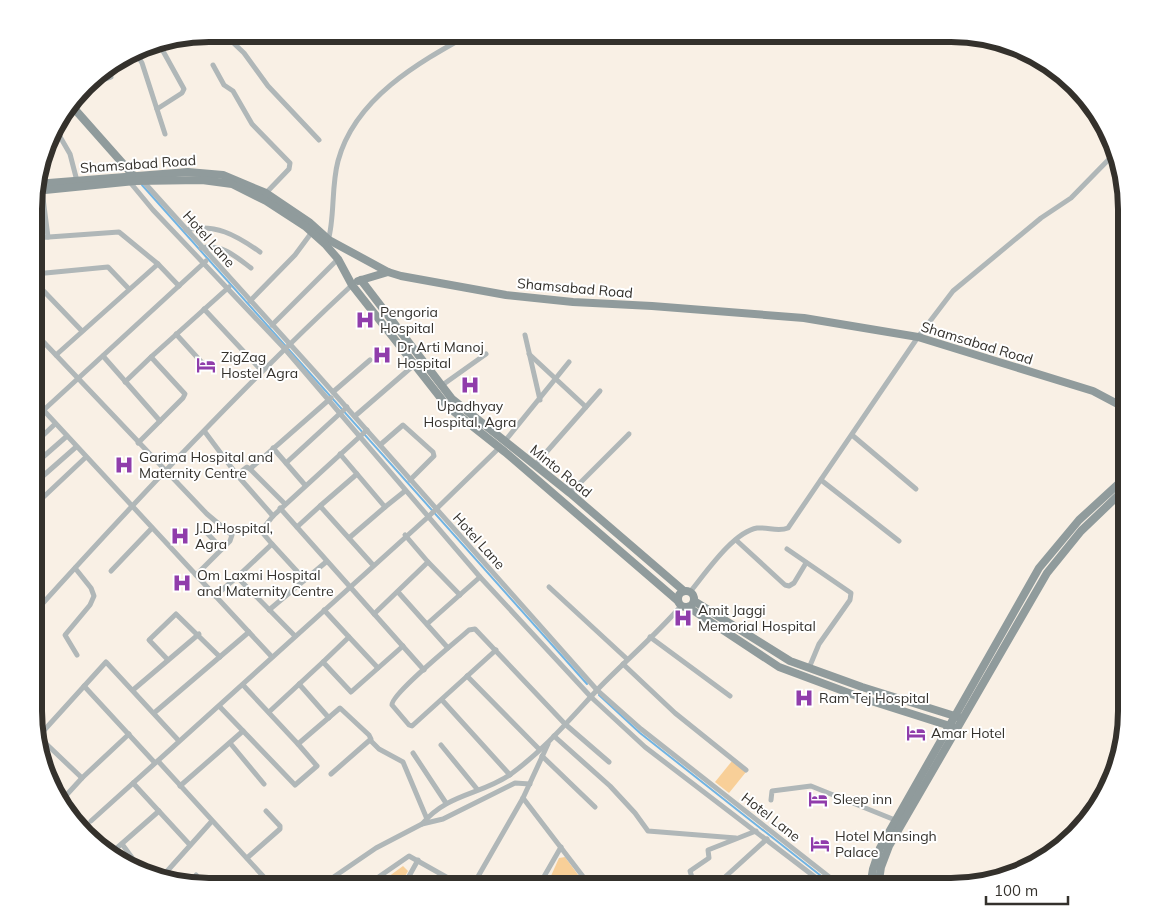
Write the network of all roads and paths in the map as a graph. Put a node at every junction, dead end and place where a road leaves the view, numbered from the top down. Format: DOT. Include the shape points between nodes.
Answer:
graph roads {
  1 [pos="233,43"];
  2 [pos="454,43"];
  3 [pos="162,49"];
  4 [pos="139,58"];
  5 [pos="213,65"];
  6 [pos="111,77"];
  7 [pos="105,79"];
  8 [pos="76,109"];
  9 [pos="157,109"];
  10 [pos="165,134"];
  11 [pos="60,136"];
  12 [pos="319,140"];
  13 [pos="1110,158"];
  14 [pos="130,177"];
  15 [pos="77,181"];
  16 [pos="142,181"];
  17 [pos="44,187"];
  18 [pos="44,187"];
  19 [pos="264,195"];
  20 [pos="42,208"];
  21 [pos="186,230"];
  22 [pos="312,232"];
  23 [pos="42,237"];
  24 [pos="48,237"];
  25 [pos="327,242"];
  26 [pos="201,248"];
  27 [pos="260,252"];
  28 [pos="338,259"];
  29 [pos="207,260"];
  30 [pos="158,264"];
  31 [pos="251,268"];
  32 [pos="388,272"];
  33 [pos="42,273"];
  34 [pos="361,280"];
  35 [pos="352,284"];
  36 [pos="179,286"];
  37 [pos="230,286"];
  38 [pos="42,289"];
  39 [pos="129,290"];
  40 [pos="250,301"];
  41 [pos="204,309"];
  42 [pos="272,325"];
  43 [pos="82,331"];
  44 [pos="176,334"];
  45 [pos="525,335"];
  46 [pos="918,337"];
  47 [pos="42,341"];
  48 [pos="286,346"];
  49 [pos="486,354"];
  50 [pos="529,354"];
  51 [pos="56,355"];
  52 [pos="103,356"];
  53 [pos="152,357"];
  54 [pos="370,360"];
  55 [pos="569,362"];
  56 [pos="414,364"];
  57 [pos="205,366"];
  58 [pos="262,371"];
  59 [pos="78,379"];
  60 [pos="556,379"];
  61 [pos="126,382"];
  62 [pos="440,386"];
  63 [pos="600,391"];
  64 [pos="334,393"];
  65 [pos="329,399"];
  66 [pos="540,400"];
  67 [pos="1118,404"];
  68 [pos="347,407"];
  69 [pos="586,407"];
  70 [pos="43,410"];
  71 [pos="340,413"];
  72 [pos="355,416"];
  73 [pos="160,422"];
  74 [pos="56,424"];
  75 [pos="367,430"];
  76 [pos="205,432"];
  77 [pos="630,434"];
  78 [pos="852,435"];
  79 [pos="42,436"];
  80 [pos="67,436"];
  81 [pos="360,436"];
  82 [pos="138,443"];
  83 [pos="502,444"];
  84 [pos="380,445"];
  85 [pos="76,446"];
  86 [pos="273,448"];
  87 [pos="340,454"];
  88 [pos="42,457"];
  89 [pos="86,458"];
  90 [pos="286,463"];
  91 [pos="535,465"];
  92 [pos="250,468"];
  93 [pos="167,471"];
  94 [pos="357,474"];
  95 [pos="237,475"];
  96 [pos="43,476"];
  97 [pos="410,480"];
  98 [pos="821,480"];
  99 [pos="1118,484"];
  100 [pos="305,485"];
  101 [pos="916,489"];
  102 [pos="405,491"];
  103 [pos="570,493"];
  104 [pos="1118,496"];
  105 [pos="43,498"];
  106 [pos="284,503"];
  107 [pos="320,506"];
  108 [pos="132,507"];
  109 [pos="386,507"];
  110 [pos="280,508"];
  111 [pos="436,509"];
  112 [pos="273,516"];
  113 [pos="428,517"];
  114 [pos="152,528"];
  115 [pos="297,528"];
  116 [pos="207,533"];
  117 [pos="405,535"];
  118 [pos="349,538"];
  119 [pos="736,540"];
  120 [pos="899,541"];
  121 [pos="272,544"];
  122 [pos="222,549"];
  123 [pos="787,549"];
  124 [pos="326,562"];
  125 [pos="428,562"];
  126 [pos="806,563"];
  127 [pos="373,565"];
  128 [pos="75,568"];
  129 [pos="111,571"];
  130 [pos="196,575"];
  131 [pos="237,577"];
  132 [pos="480,577"];
  133 [pos="305,580"];
  134 [pos="549,586"];
  135 [pos="349,587"];
  136 [pos="398,592"];
  137 [pos="687,592"];
  138 [pos="460,595"];
  139 [pos="215,596"];
  140 [pos="694,601"];
  141 [pos="43,603"];
  142 [pos="682,605"];
  143 [pos="269,610"];
  144 [pos="324,610"];
  145 [pos="374,614"];
  146 [pos="427,624"];
  147 [pos="249,632"];
  148 [pos="198,634"];
  149 [pos="295,636"];
  150 [pos="349,636"];
  151 [pos="650,637"];
  152 [pos="403,646"];
  153 [pos="448,648"];
  154 [pos="496,650"];
  155 [pos="77,655"];
  156 [pos="220,657"];
  157 [pos="272,657"];
  158 [pos="168,660"];
  159 [pos="323,662"];
  160 [pos="625,662"];
  161 [pos="378,668"];
  162 [pos="809,668"];
  163 [pos="424,670"];
  164 [pos="468,676"];
  165 [pos="298,684"];
  166 [pos="243,685"];
  167 [pos="84,686"];
  168 [pos="864,688"];
  169 [pos="133,690"];
  170 [pos="597,690"];
  171 [pos="730,696"];
  172 [pos="591,697"];
  173 [pos="860,698"];
  174 [pos="442,700"];
  175 [pos="220,707"];
  176 [pos="269,712"];
  177 [pos="154,713"];
  178 [pos="953,716"];
  179 [pos="328,718"];
  180 [pos="962,718"];
  181 [pos="565,724"];
  182 [pos="948,726"];
  183 [pos="957,728"];
  184 [pos="44,730"];
  185 [pos="243,731"];
  186 [pos="130,734"];
  187 [pos="554,736"];
  188 [pos="370,740"];
  189 [pos="179,741"];
  190 [pos="549,742"];
  191 [pos="230,743"];
  192 [pos="298,744"];
  193 [pos="46,745"];
  194 [pos="441,745"];
  195 [pos="539,749"];
  196 [pos="413,753"];
  197 [pos="542,756"];
  198 [pos="157,762"];
  199 [pos="609,762"];
  200 [pos="746,770"];
  201 [pos="331,774"];
  202 [pos="510,775"];
  203 [pos="82,778"];
  204 [pos="134,783"];
  205 [pos="264,784"];
  206 [pos="530,784"];
  207 [pos="712,785"];
  208 [pos="180,786"];
  209 [pos="478,789"];
  210 [pos="706,794"];
  211 [pos="66,795"];
  212 [pos="523,798"];
  213 [pos="771,800"];
  214 [pos="446,803"];
  215 [pos="595,807"];
  216 [pos="266,810"];
  217 [pos="159,811"];
  218 [pos="427,819"];
  219 [pos="895,820"];
  220 [pos="212,821"];
  221 [pos="91,822"];
  222 [pos="422,824"];
  223 [pos="756,831"];
  224 [pos="736,838"];
  225 [pos="767,839"];
  226 [pos="786,843"];
  227 [pos="122,844"];
  228 [pos="190,844"];
  229 [pos="561,847"];
  230 [pos="116,849"];
  231 [pos="781,850"];
  232 [pos="247,858"];
  233 [pos="133,859"];
  234 [pos="418,860"];
  235 [pos="166,872"];
  236 [pos="196,875"];
  237 [pos="198,878"];
  238 [pos="265,878"];
  239 [pos="332,878"];
  240 [pos="377,878"];
  241 [pos="408,878"];
  242 [pos="449,878"];
  243 [pos="477,878"];
  244 [pos="543,878"];
  245 [pos="584,878"];
  246 [pos="692,878"];
  247 [pos="724,878"];
  248 [pos="817,878"];
  249 [pos="831,878"];
  250 [pos="871,878"];
  251 [pos="879,878"];
  1 -- 12 [label="street" via="268,86"];
  2 -- 25 [label="street" via="417,63 386,88 348,136 332,189"];
  3 -- 9 [label="street" via="184,89"];
  4 -- 9 [label="street"];
  5 -- 19 [label="street" via="252,124 290,163 289,169"];
  6 -- 7 [label="street"];
  8 -- 14 [label="main road"];
  9 -- 10 [label="street"];
  11 -- 15 [label="street" via="70,154"];
  13 -- 46 [label="street" via="1072,198 1041,218 953,291"];
  14 -- 15 [label="main road, Shamsabad Road"];
  14 -- 16 [label="main road, Shamsabad Road"];
  14 -- 17 [label="main road, Shamsabad Road"];
  14 -- 19 [label="main road, Shamsabad Road" via="188,172 216,174 238,179"];
  14 -- 29 [label="street"];
  15 -- 18 [label="main road, Shamsabad Road"];
  16 -- 19 [label="main road, Shamsabad Road" via="216,181"];
  16 -- 21 [label="street, Hotel Lane"];
  19 -- 22 [label="main road, Shamsabad Road"];
  19 -- 25 [label="main road, Shamsabad Road" via="297,214"];
  20 -- 24 [label="street"];
  21 -- 26 [label="street, Hotel Lane"];
  21 -- 27 [label="street" via="210,227 224,231"];
  22 -- 25 [label="main road, Shamsabad Road"];
  22 -- 40 [label="street" via="295,255"];
  23 -- 24 [label="street"];
  24 -- 30 [label="street" via="119,232"];
  25 -- 28 [label="main road, Minto Road"];
  25 -- 32 [label="main road, Shamsabad Road"];
  26 -- 29 [label="street, Hotel Lane"];
  26 -- 31 [label="street" via="210,245 222,248"];
  28 -- 35 [label="main road, Minto Road"];
  28 -- 42 [label="street"];
  29 -- 36 [label="street"];
  29 -- 37 [label="street"];
  30 -- 36 [label="street"];
  30 -- 39 [label="street"];
  32 -- 34 [label="main road"];
  32 -- 46 [label="main road, Shamsabad Road" via="506,295 804,318"];
  33 -- 39 [label="street" via="108,267"];
  34 -- 35 [label="main road"];
  34 -- 62 [label="main road, Minto Road"];
  35 -- 48 [label="street"];
  35 -- 56 [label="main road, Minto Road"];
  36 -- 52 [label="street"];
  37 -- 40 [label="street, Hotel Lane"];
  37 -- 41 [label="street"];
  37 -- 48 [label="street"];
  38 -- 43 [label="street"];
  39 -- 43 [label="street"];
  40 -- 42 [label="street, Hotel Lane"];
  41 -- 44 [label="street"];
  41 -- 58 [label="street"];
  42 -- 48 [label="street, Hotel Lane"];
  43 -- 51 [label="street"];
  44 -- 53 [label="street"];
  44 -- 57 [label="street"];
  45 -- 50 [label="street"];
  46 -- 67 [label="main road, Shamsabad Road" via="1093,392"];
  46 -- 78 [label="street"];
  47 -- 51 [label="street"];
  48 -- 58 [label="street"];
  48 -- 64 [label="street, Hotel Lane"];
  48 -- 65 [label="street, Hotel Lane"];
  49 -- 62 [label="street"];
  50 -- 60 [label="street"];
  50 -- 66 [label="street"];
  51 -- 59 [label="street"];
  52 -- 59 [label="street"];
  52 -- 61 [label="street"];
  53 -- 61 [label="street"];
  53 -- 73 [label="street" via="185,394"];
  54 -- 64 [label="street"];
  55 -- 60 [label="street"];
  56 -- 72 [label="street"];
  56 -- 83 [label="main road, Minto Road" via="447,406"];
  58 -- 76 [label="street"];
  59 -- 70 [label="street"];
  59 -- 82 [label="street"];
  60 -- 66 [label="street"];
  60 -- 69 [label="street"];
  61 -- 73 [label="street"];
  62 -- 83 [label="main road, Minto Road"];
  63 -- 69 [label="street"];
  64 -- 65 [label="street"];
  64 -- 68 [label="street, Hotel Lane"];
  65 -- 71 [label="street, Hotel Lane"];
  65 -- 86 [label="street"];
  66 -- 83 [label="street"];
  68 -- 71 [label="street"];
  68 -- 72 [label="street, Hotel Lane"];
  69 -- 91 [label="street"];
  70 -- 74 [label="street"];
  71 -- 81 [label="street, Hotel Lane"];
  71 -- 90 [label="street"];
  72 -- 75 [label="street, Hotel Lane"];
  73 -- 82 [label="street"];
  74 -- 79 [label="street"];
  74 -- 80 [label="street"];
  75 -- 81 [label="street"];
  75 -- 84 [label="street, Hotel Lane"];
  76 -- 93 [label="street"];
  76 -- 95 [label="street"];
  77 -- 103 [label="street"];
  78 -- 98 [label="street"];
  78 -- 101 [label="street"];
  80 -- 85 [label="street"];
  80 -- 88 [label="street"];
  81 -- 87 [label="street"];
  81 -- 102 [label="street, Hotel Lane"];
  82 -- 93 [label="street"];
  83 -- 91 [label="main road, Minto Road"];
  83 -- 111 [label="street"];
  83 -- 142 [label="main road, Minto Road"];
  84 -- 97 [label="street, Hotel Lane"];
  84 -- 97 [label="street" via="403,424 433,452 434,458"];
  85 -- 89 [label="street"];
  85 -- 96 [label="street"];
  86 -- 90 [label="street"];
  86 -- 92 [label="street"];
  87 -- 94 [label="street"];
  87 -- 100 [label="street"];
  89 -- 105 [label="street"];
  89 -- 108 [label="street"];
  90 -- 100 [label="street"];
  91 -- 103 [label="main road, Minto Road"];
  92 -- 95 [label="street"];
  92 -- 106 [label="street"];
  93 -- 108 [label="street"];
  93 -- 122 [label="street" via="207,514 232,535 233,538"];
  94 -- 107 [label="street"];
  94 -- 109 [label="street"];
  95 -- 112 [label="street"];
  97 -- 111 [label="street, Hotel Lane"];
  98 -- 119 [label="street" via="788,528 757,528 743,533"];
  98 -- 120 [label="street"];
  99 -- 178 [label="main road" via="1079,520 1040,568"];
  100 -- 106 [label="street"];
  102 -- 109 [label="street"];
  102 -- 113 [label="street, Hotel Lane"];
  103 -- 137 [label="main road, Minto Road"];
  104 -- 180 [label="main road" via="1081,531 1047,573"];
  106 -- 110 [label="street"];
  107 -- 115 [label="street"];
  107 -- 118 [label="street"];
  108 -- 114 [label="street"];
  108 -- 128 [label="street"];
  109 -- 118 [label="street"];
  110 -- 112 [label="street"];
  110 -- 115 [label="street"];
  111 -- 113 [label="street"];
  111 -- 170 [label="street, Hotel Lane"];
  112 -- 121 [label="street" via="261,531"];
  113 -- 117 [label="street"];
  113 -- 132 [label="street, Hotel Lane"];
  114 -- 129 [label="street"];
  114 -- 130 [label="street"];
  115 -- 124 [label="street"];
  116 -- 122 [label="street"];
  117 -- 125 [label="street"];
  117 -- 127 [label="street"];
  118 -- 127 [label="street"];
  119 -- 126 [label="street" via="785,585 794,583"];
  119 -- 137 [label="street"];
  121 -- 131 [label="street"];
  121 -- 133 [label="street"];
  122 -- 130 [label="street"];
  123 -- 126 [label="street"];
  124 -- 133 [label="street"];
  124 -- 135 [label="street"];
  125 -- 136 [label="street"];
  125 -- 138 [label="street"];
  126 -- 162 [label="street" via="846,588 851,597 820,644"];
  127 -- 135 [label="street"];
  128 -- 141 [label="street"];
  128 -- 155 [label="street" via="94,596 65,635"];
  130 -- 139 [label="street"];
  131 -- 139 [label="street"];
  131 -- 143 [label="street"];
  132 -- 138 [label="street"];
  132 -- 172 [label="street, Hotel Lane"];
  133 -- 143 [label="street"];
  134 -- 160 [label="street"];
  135 -- 144 [label="street"];
  135 -- 145 [label="street"];
  136 -- 145 [label="street"];
  136 -- 146 [label="street"];
  137 -- 140 [label="main road"];
  137 -- 142 [label="main road" via="679,596"];
  138 -- 146 [label="street"];
  139 -- 147 [label="street"];
  140 -- 142 [label="main road"];
  140 -- 162 [label="main road" via="771,651"];
  142 -- 151 [label="street"];
  142 -- 173 [label="main road, Minto Road" via="779,667"];
  143 -- 149 [label="street"];
  144 -- 149 [label="street"];
  144 -- 150 [label="street"];
  145 -- 152 [label="street"];
  146 -- 153 [label="street"];
  147 -- 156 [label="street"];
  147 -- 157 [label="street"];
  148 -- 156 [label="street"];
  148 -- 158 [label="street"];
  148 -- 158 [label="street" via="180,615 174,614 149,640"];
  149 -- 157 [label="street"];
  150 -- 159 [label="street"];
  150 -- 161 [label="street"];
  151 -- 160 [label="street"];
  151 -- 171 [label="street"];
  152 -- 161 [label="street"];
  152 -- 163 [label="street"];
  153 -- 154 [label="street" via="472,628"];
  153 -- 163 [label="street"];
  154 -- 164 [label="street"];
  154 -- 181 [label="street"];
  156 -- 177 [label="street"];
  157 -- 166 [label="street"];
  158 -- 169 [label="street"];
  159 -- 161 [label="street" via="351,692"];
  159 -- 165 [label="street"];
  160 -- 170 [label="street"];
  160 -- 200 [label="street" via="675,713"];
  162 -- 168 [label="main road"];
  163 -- 174 [label="street" via="394,698 392,705 412,726"];
  164 -- 174 [label="street"];
  164 -- 195 [label="street"];
  165 -- 176 [label="street"];
  165 -- 179 [label="street"];
  166 -- 175 [label="street"];
  166 -- 176 [label="street"];
  167 -- 169 [label="street" via="106,662"];
  167 -- 184 [label="street"];
  167 -- 186 [label="street"];
  168 -- 173 [label="main road"];
  168 -- 178 [label="main road"];
  169 -- 177 [label="street"];
  170 -- 172 [label="street"];
  170 -- 207 [label="street, Hotel Lane"];
  172 -- 181 [label="street"];
  172 -- 210 [label="street, Hotel Lane" via="645,746"];
  173 -- 182 [label="main road, Minto Road"];
  174 -- 202 [label="street"];
  175 -- 185 [label="street"];
  175 -- 189 [label="street"];
  176 -- 192 [label="street"];
  177 -- 189 [label="street"];
  178 -- 180 [label="main road"];
  178 -- 182 [label="main road"];
  179 -- 188 [label="street" via="342,709 370,735"];
  179 -- 192 [label="street"];
  180 -- 183 [label="main road"];
  181 -- 187 [label="street"];
  181 -- 199 [label="street"];
  182 -- 183 [label="main road, Minto Road"];
  182 -- 219 [label="main road"];
  183 -- 251 [label="main road" via="889,846"];
  185 -- 191 [label="street"];
  185 -- 192 [label="street" via="295,785 317,766"];
  186 -- 198 [label="street"];
  186 -- 203 [label="street"];
  187 -- 190 [label="street"];
  187 -- 224 [label="street" via="610,786 648,831"];
  188 -- 201 [label="street"];
  188 -- 218 [label="street" via="403,762"];
  189 -- 198 [label="street"];
  190 -- 195 [label="street"];
  190 -- 197 [label="street"];
  191 -- 205 [label="street"];
  191 -- 208 [label="street"];
  193 -- 203 [label="street"];
  194 -- 209 [label="street"];
  195 -- 202 [label="street"];
  196 -- 214 [label="street"];
  197 -- 206 [label="street"];
  197 -- 215 [label="street"];
  198 -- 204 [label="street"];
  198 -- 208 [label="street"];
  202 -- 209 [label="street"];
  203 -- 211 [label="street"];
  204 -- 217 [label="street"];
  204 -- 221 [label="street"];
  206 -- 212 [label="street"];
  206 -- 222 [label="street" via="515,784 443,819"];
  207 -- 210 [label="street"];
  207 -- 226 [label="street, Hotel Lane"];
  208 -- 220 [label="street"];
  209 -- 214 [label="street"];
  210 -- 223 [label="street, Hotel Lane"];
  212 -- 229 [label="street"];
  212 -- 243 [label="street"];
  213 -- 219 [label="street" via="772,791 811,786"];
  214 -- 218 [label="street"];
  216 -- 232 [label="street" via="280,829"];
  217 -- 227 [label="street"];
  217 -- 228 [label="street"];
  218 -- 222 [label="street"];
  219 -- 250 [label="main road" via="880,848"];
  220 -- 228 [label="street"];
  220 -- 232 [label="street"];
  222 -- 239 [label="street" via="376,848"];
  223 -- 224 [label="street"];
  223 -- 225 [label="street, Hotel Lane"];
  224 -- 246 [label="street" via="708,850 710,858 690,871"];
  225 -- 231 [label="street, Hotel Lane"];
  225 -- 247 [label="street"];
  226 -- 231 [label="street"];
  226 -- 249 [label="street, Hotel Lane"];
  227 -- 230 [label="street"];
  227 -- 233 [label="street"];
  228 -- 235 [label="street"];
  229 -- 244 [label="street"];
  229 -- 245 [label="street"];
  231 -- 248 [label="street, Hotel Lane"];
  232 -- 238 [label="street"];
  234 -- 240 [label="street" via="408,857"];
  234 -- 241 [label="street"];
  234 -- 242 [label="street"];
  236 -- 237 [label="street"];
}
